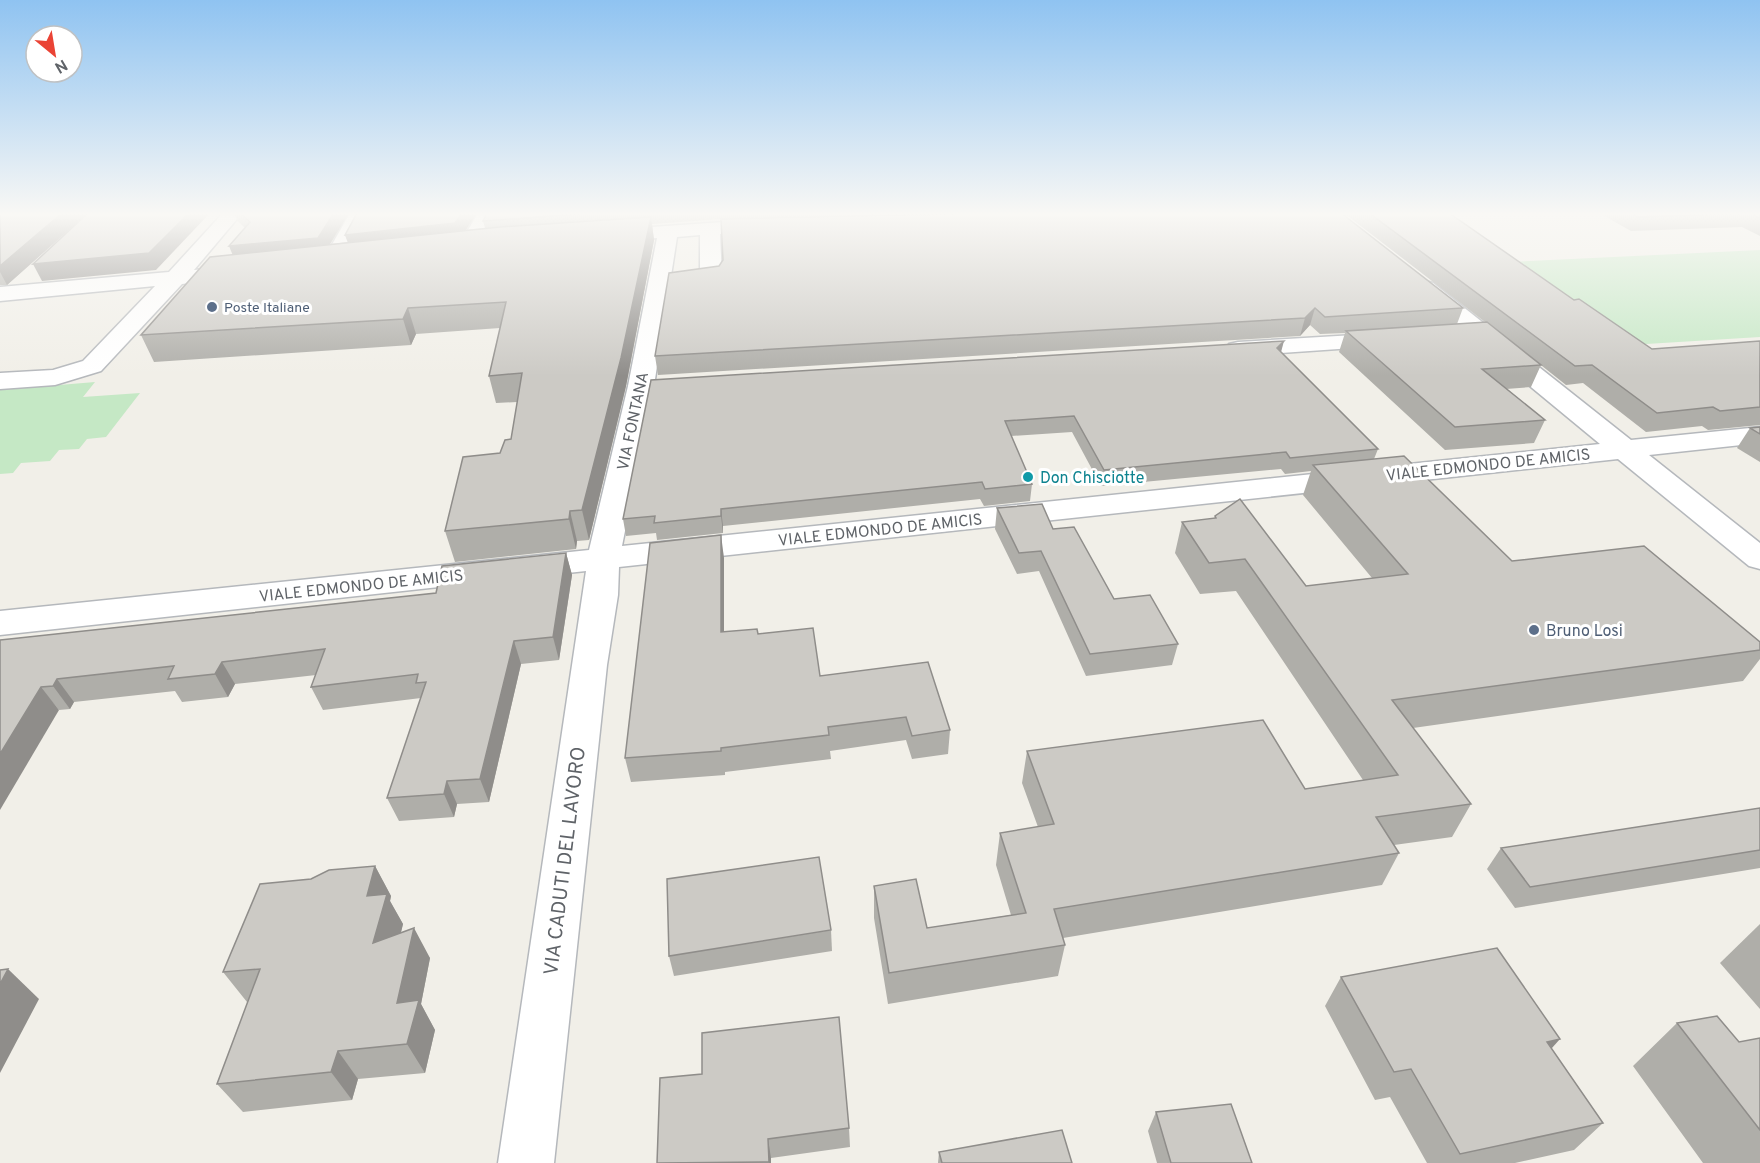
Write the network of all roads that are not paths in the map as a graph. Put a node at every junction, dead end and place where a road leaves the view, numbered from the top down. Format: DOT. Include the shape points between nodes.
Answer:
graph roads {
  1 [pos="185,267"];
  2 [pos="662,267"];
  3 [pos="711,267"];
  4 [pos="41,269"];
  5 [pos="254,270"];
  6 [pos="1411,277"];
  7 [pos="176,278"];
  8 [pos="659,283"];
  9 [pos="8,293"];
  10 [pos="1484,334"];
  11 [pos="1449,336"];
  12 [pos="1413,338"];
  13 [pos="1211,351"];
  14 [pos="0,381"];
  15 [pos="1760,435"];
  16 [pos="1625,450"];
  17 [pos="603,559"];
  18 [pos="1760,559"];
  19 [pos="0,623"];
  20 [pos="526,1163"];
  1 -- 7 [label="street"];
  2 -- 8 [label="street, VIA FONTANA"];
  3 -- 8 [label="street" via="711,277"];
  4 -- 9 [label="street"];
  5 -- 7 [label="street"];
  6 -- 10 [label="street"];
  7 -- 9 [label="street"];
  7 -- 14 [label="street" via="92,366 55,377"];
  8 -- 17 [label="street, VIA FONTANA" via="653,385"];
  10 -- 11 [label="street"];
  10 -- 16 [label="street"];
  12 -- 13 [label="street"];
  15 -- 16 [label="street, VIALE EDMONDO DE AMICIS"];
  16 -- 17 [label="street, VIALE EDMONDO DE AMICIS"];
  16 -- 18 [label="street"];
  17 -- 19 [label="street, VIALE EDMONDO DE AMICIS"];
  17 -- 20 [label="street, VIA CADUTI DEL LAVORO"];
}
